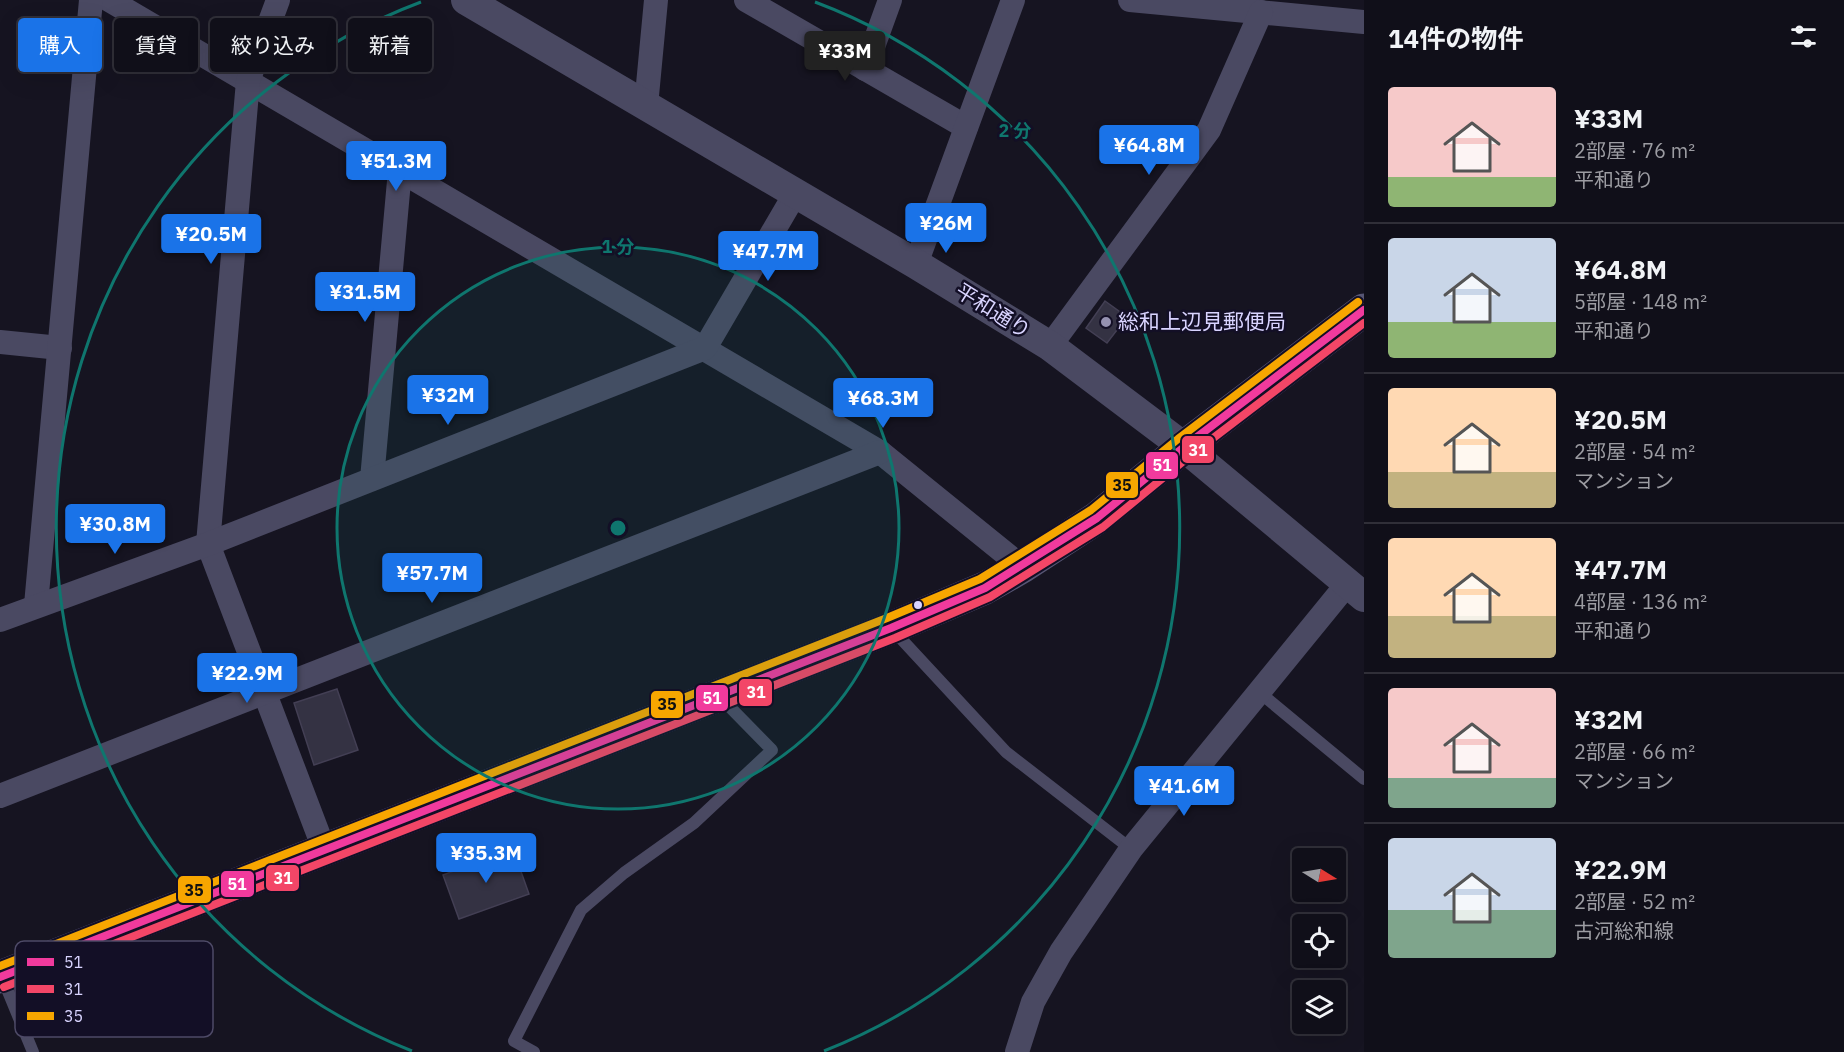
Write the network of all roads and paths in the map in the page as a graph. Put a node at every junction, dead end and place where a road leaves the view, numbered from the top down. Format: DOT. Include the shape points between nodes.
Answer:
graph roads {
  1 [pos="91,0"];
  2 [pos="110,0"];
  3 [pos="278,0"];
  4 [pos="466,0"];
  5 [pos="656,0"];
  6 [pos="746,0"];
  7 [pos="890,0"];
  8 [pos="1013,0"];
  9 [pos="1130,0"];
  10 [pos="1262,6"];
  11 [pos="774,8"];
  12 [pos="1364,22"];
  13 [pos="866,69"];
  14 [pos="248,81"];
  15 [pos="646,106"];
  16 [pos="966,127"];
  17 [pos="400,170"];
  18 [pos="795,194"];
  19 [pos="916,264"];
  20 [pos="1364,310"];
  21 [pos="0,342"];
  22 [pos="1050,346"];
  23 [pos="60,348"];
  24 [pos="705,348"];
  25 [pos="1184,447"];
  26 [pos="880,452"];
  27 [pos="372,479"];
  28 [pos="208,544"];
  29 [pos="1022,567"];
  30 [pos="1356,590"];
  31 [pos="36,605"];
  32 [pos="0,620"];
  33 [pos="891,628"];
  34 [pos="264,692"];
  35 [pos="1259,692"];
  36 [pos="717,695"];
  37 [pos="1364,779"];
  38 [pos="0,796"];
  39 [pos="324,849"];
  40 [pos="1131,849"];
  41 [pos="90,941"];
  42 [pos="15,970"];
  43 [pos="1,976"];
  44 [pos="15,1009"];
  45 [pos="27,1037"];
  46 [pos="33,1052"];
  47 [pos="534,1052"];
  48 [pos="1017,1052"];
  1 -- 23 [label="street"];
  2 -- 14 [label="street"];
  3 -- 14 [label="street"];
  4 -- 15 [label="street, 平和通り"];
  5 -- 15 [label="street"];
  6 -- 11 [label="street"];
  7 -- 13 [label="street"];
  8 -- 16 [label="street"];
  9 -- 10 [label="street"];
  10 -- 12 [label="street"];
  10 -- 22 [label="street" via="1209,130"];
  11 -- 13 [label="street"];
  13 -- 16 [label="street"];
  14 -- 17 [label="street"];
  14 -- 28 [label="street"];
  15 -- 18 [label="street, 平和通り"];
  16 -- 19 [label="street"];
  17 -- 24 [label="street"];
  17 -- 27 [label="street"];
  18 -- 19 [label="street, 平和通り"];
  18 -- 24 [label="street"];
  19 -- 22 [label="street, 平和通り"];
  20 -- 25 [label="main road"];
  21 -- 23 [label="street"];
  22 -- 25 [label="street, 平和通り"];
  23 -- 31 [label="street"];
  24 -- 26 [label="street"];
  24 -- 27 [label="street"];
  25 -- 29 [label="main road" via="1097,518"];
  25 -- 30 [label="street, 平和通り"];
  26 -- 29 [label="street"];
  26 -- 34 [label="street"];
  27 -- 28 [label="street"];
  28 -- 31 [label="street"];
  28 -- 34 [label="street"];
  29 -- 33 [label="main road" via="944,607"];
  30 -- 35 [label="street"];
  31 -- 32 [label="street"];
  33 -- 36 [label="main road"];
  33 -- 40 [label="lane" via="1006,752"];
  34 -- 38 [label="street"];
  34 -- 39 [label="street"];
  35 -- 37 [label="lane"];
  35 -- 40 [label="street"];
  36 -- 39 [label="main road"];
  36 -- 47 [label="lane" via="772,750 694,823 624,873 581,910 514,1041"];
  39 -- 41 [label="main road"];
  40 -- 48 [label="street" via="1060,952 1034,1002"];
  42 -- 43 [label="main road"];
  43 -- 44 [label="lane"];
  45 -- 46 [label="lane"];
}
